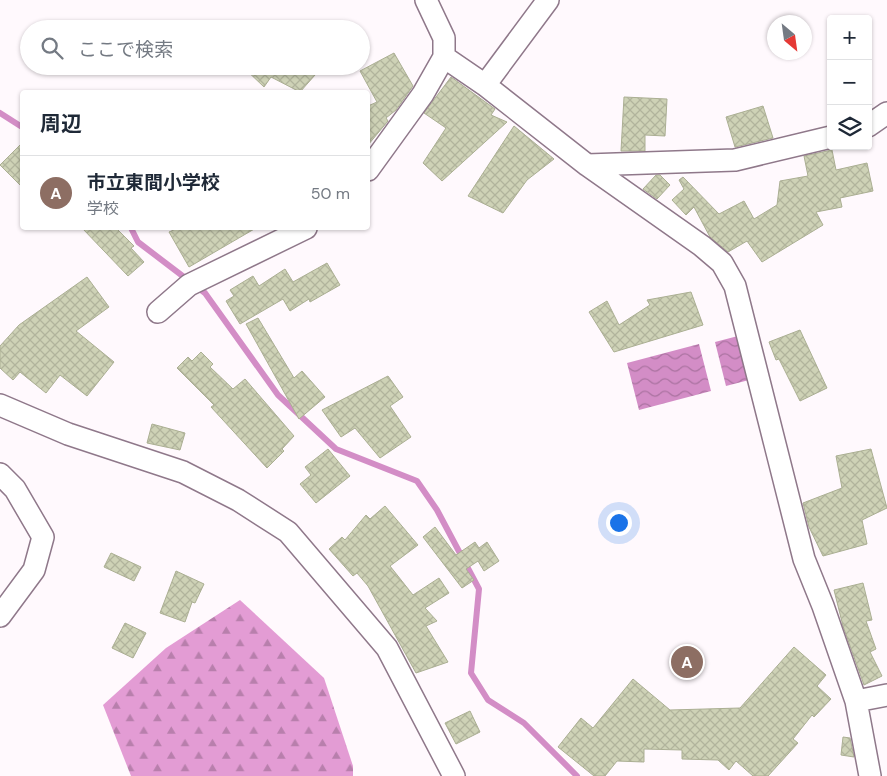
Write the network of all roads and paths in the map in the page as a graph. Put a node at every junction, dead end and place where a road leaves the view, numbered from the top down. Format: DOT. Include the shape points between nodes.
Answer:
graph roads {
  1 [pos="426,0"];
  2 [pos="548,0"];
  3 [pos="444,57"];
  4 [pos="485,85"];
  5 [pos="887,113"];
  6 [pos="872,123"];
  7 [pos="827,138"];
  8 [pos="587,165"];
  9 [pos="370,167"];
  10 [pos="302,230"];
  11 [pos="158,312"];
  12 [pos="0,405"];
  13 [pos="0,474"];
  14 [pos="0,616"];
  15 [pos="887,695"];
  16 [pos="856,701"];
  17 [pos="454,776"];
  18 [pos="870,776"];
  1 -- 3 [label="street" via="444,38"];
  2 -- 4 [label="street"];
  3 -- 4 [label="street"];
  3 -- 9 [label="street" via="423,94"];
  4 -- 8 [label="street"];
  5 -- 6 [label="street"];
  7 -- 8 [label="street" via="735,160"];
  8 -- 16 [label="street" via="722,262 735,286 804,559"];
  10 -- 11 [label="street" via="189,285"];
  12 -- 17 [label="street" via="68,434 183,472 238,500 288,532 387,648"];
  13 -- 14 [label="street" via="16,489 43,537 34,570"];
  15 -- 16 [label="street"];
  16 -- 18 [label="street"];
}
